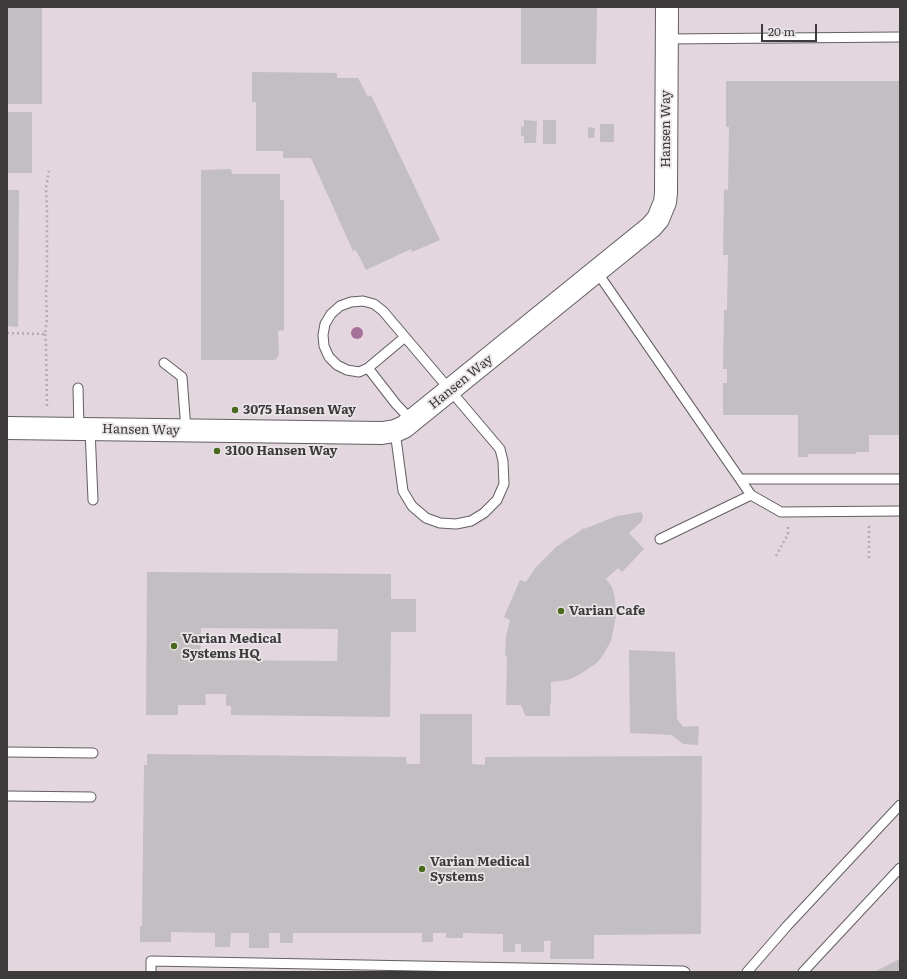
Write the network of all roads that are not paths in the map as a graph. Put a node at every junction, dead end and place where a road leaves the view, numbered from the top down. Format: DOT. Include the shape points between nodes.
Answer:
graph roads {
  1 [pos="667,7"];
  2 [pos="900,37"];
  3 [pos="667,39"];
  4 [pos="597,272"];
  5 [pos="405,337"];
  6 [pos="164,363"];
  7 [pos="368,368"];
  8 [pos="78,388"];
  9 [pos="451,390"];
  10 [pos="404,426"];
  11 [pos="7,428"];
  12 [pos="84,429"];
  13 [pos="186,430"];
  14 [pos="740,479"];
  15 [pos="900,479"];
  16 [pos="750,495"];
  17 [pos="93,500"];
  18 [pos="900,511"];
  19 [pos="660,539"];
  20 [pos="7,752"];
  21 [pos="92,753"];
  22 [pos="7,796"];
  23 [pos="91,797"];
  24 [pos="900,805"];
  25 [pos="900,868"];
  26 [pos="151,972"];
  27 [pos="685,972"];
  28 [pos="747,972"];
  29 [pos="803,972"];
  1 -- 3 [label="street, Hansen Way"];
  2 -- 3 [label="lane"];
  3 -- 4 [label="street, Hansen Way" via="665,202 658,219 651,227"];
  4 -- 9 [label="street, Hansen Way"];
  4 -- 14 [label="lane"];
  5 -- 7 [label="lane"];
  5 -- 7 [label="lane" via="374,304 362,301 340,306 326,324 324,346 329,357 337,365 359,372"];
  5 -- 9 [label="lane"];
  6 -- 13 [label="lane" via="182,377"];
  7 -- 10 [label="lane" via="396,404"];
  8 -- 12 [label="lane"];
  9 -- 10 [label="street, Hansen Way"];
  9 -- 10 [label="lane" via="500,449 504,484 497,500 484,514 471,521 456,524 440,523 426,518 412,506 403,491"];
  10 -- 13 [label="street, Hansen Way" via="382,433"];
  11 -- 12 [label="street, Hansen Way"];
  12 -- 13 [label="street, Hansen Way"];
  12 -- 17 [label="lane"];
  14 -- 15 [label="lane"];
  14 -- 16 [label="lane"];
  16 -- 18 [label="lane" via="781,512"];
  16 -- 19 [label="lane"];
  20 -- 21 [label="lane"];
  22 -- 23 [label="lane"];
  24 -- 28 [label="lane"];
  25 -- 29 [label="lane"];
  26 -- 27 [label="lane" via="151,961"];
}
